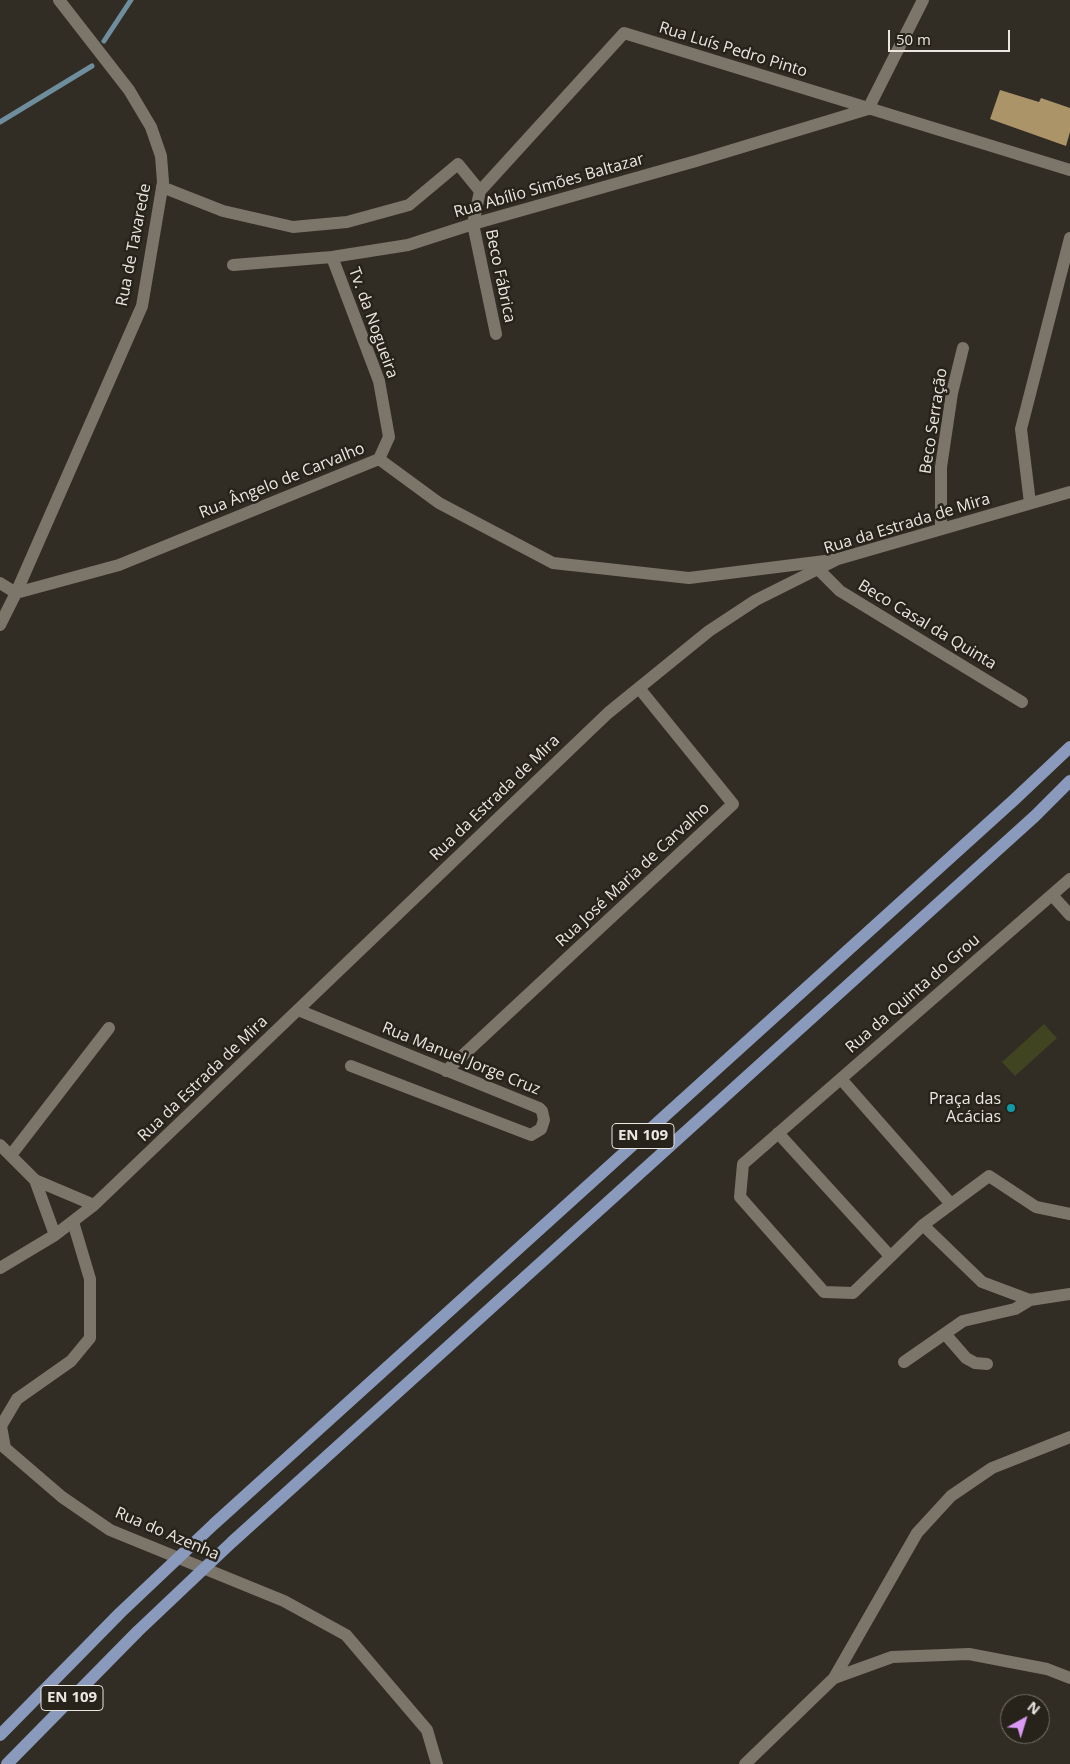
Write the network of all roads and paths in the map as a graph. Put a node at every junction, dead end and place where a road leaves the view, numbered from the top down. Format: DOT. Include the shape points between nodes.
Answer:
graph roads {
  1 [pos="59,0"];
  2 [pos="923,0"];
  3 [pos="868,109"];
  4 [pos="1070,170"];
  5 [pos="162,187"];
  6 [pos="480,191"];
  7 [pos="473,224"];
  8 [pos="1070,238"];
  9 [pos="332,257"];
  10 [pos="233,265"];
  11 [pos="496,334"];
  12 [pos="963,348"];
  13 [pos="379,459"];
  14 [pos="1070,492"];
  15 [pos="1030,503"];
  16 [pos="942,529"];
  17 [pos="838,559"];
  18 [pos="818,570"];
  19 [pos="0,583"];
  20 [pos="16,593"];
  21 [pos="0,624"];
  22 [pos="639,688"];
  23 [pos="1022,702"];
  24 [pos="1070,746"];
  25 [pos="1070,781"];
  26 [pos="1070,790"];
  27 [pos="1034,816"];
  28 [pos="1070,879"];
  29 [pos="1052,895"];
  30 [pos="1070,915"];
  31 [pos="298,1010"];
  32 [pos="109,1028"];
  33 [pos="351,1066"];
  34 [pos="446,1071"];
  35 [pos="841,1079"];
  36 [pos="778,1133"];
  37 [pos="0,1145"];
  38 [pos="11,1155"];
  39 [pos="36,1180"];
  40 [pos="951,1204"];
  41 [pos="94,1205"];
  42 [pos="1070,1214"];
  43 [pos="73,1222"];
  44 [pos="923,1225"];
  45 [pos="55,1235"];
  46 [pos="890,1256"];
  47 [pos="0,1268"];
  48 [pos="1070,1294"];
  49 [pos="1030,1300"];
  50 [pos="946,1335"];
  51 [pos="904,1362"];
  52 [pos="987,1364"];
  53 [pos="1070,1437"];
  54 [pos="834,1678"];
  55 [pos="1070,1678"];
  56 [pos="0,1735"];
  57 [pos="7,1764"];
  58 [pos="437,1764"];
  59 [pos="745,1764"];
  1 -- 5 [label="street, Rua de Tavarede" via="129,90 151,126 161,156"];
  2 -- 3 [label="street"];
  3 -- 4 [label="street, Rua Luís Pedro Pinto"];
  3 -- 6 [label="street, Rua Luís Pedro Pinto" via="624,33"];
  3 -- 7 [label="street, Rua Abílio Simões Baltazar"];
  5 -- 6 [label="street" via="223,211 294,227 347,222 409,205 458,164"];
  5 -- 20 [label="street, Rua de Tavarede" via="142,306"];
  6 -- 7 [label="street"];
  7 -- 9 [label="street, Rua Abílio Simões Baltazar" via="408,245"];
  7 -- 11 [label="street, Beco Fábrica"];
  8 -- 15 [label="street" via="1021,429"];
  9 -- 10 [label="street, Rua Abílio Simões Baltazar"];
  9 -- 13 [label="street, Tv. da Nogueira" via="379,382 389,437"];
  12 -- 16 [label="street, Beco Serração" via="952,393 942,467"];
  13 -- 17 [label="street, Rua Ângelo de Carvalho" via="439,503 553,563 689,578"];
  13 -- 20 [label="street, Rua Ângelo de Carvalho" via="119,565"];
  14 -- 15 [label="street, Rua da Estrada de Mira"];
  15 -- 16 [label="street, Rua da Estrada de Mira"];
  16 -- 17 [label="street, Rua da Estrada de Mira"];
  17 -- 18 [label="street, Rua da Estrada de Mira"];
  18 -- 22 [label="street, Rua da Estrada de Mira" via="756,600 709,631"];
  18 -- 23 [label="street, Beco Casal da Quinta" via="840,591"];
  19 -- 20 [label="street"];
  20 -- 21 [label="street, Rua de Tavarede"];
  22 -- 31 [label="street, Rua da Estrada de Mira" via="608,713"];
  22 -- 34 [label="street, Rua José Maria de Carvalho" via="733,804"];
  24 -- 56 [label="main road, EN 109" via="214,1524 120,1613"];
  25 -- 27 [label="main road, EN 109"];
  26 -- 27 [label="main road"];
  27 -- 57 [label="main road, EN 109" via="232,1542 138,1631"];
  28 -- 29 [label="street, Rua da Quinta do Grou"];
  29 -- 30 [label="street"];
  29 -- 35 [label="street, Rua da Quinta do Grou"];
  31 -- 34 [label="street, Rua Manuel Jorge Cruz"];
  31 -- 41 [label="street, Rua da Estrada de Mira"];
  32 -- 38 [label="street"];
  33 -- 34 [label="street, Rua Manuel Jorge Cruz" via="531,1135 540,1129 544,1120 539,1108"];
  35 -- 36 [label="street, Rua da Quinta do Grou"];
  35 -- 40 [label="street"];
  36 -- 46 [label="street"];
  36 -- 46 [label="street, Rua da Quinta do Grou" via="743,1164 740,1197 824,1292 853,1293"];
  37 -- 38 [label="street"];
  38 -- 39 [label="street"];
  39 -- 41 [label="street"];
  39 -- 45 [label="street"];
  40 -- 42 [label="street, Rua da Quinta do Grou" via="989,1176 1036,1207"];
  40 -- 44 [label="street, Rua da Quinta do Grou"];
  41 -- 43 [label="street, Rua da Estrada de Mira"];
  43 -- 45 [label="street, Rua da Estrada de Mira"];
  43 -- 58 [label="street, Rua do Azenha" via="90,1279 90,1338 71,1361 17,1399 1,1426 5,1448 62,1497 110,1530 284,1601 346,1635 426,1730"];
  44 -- 46 [label="street, Rua da Quinta do Grou"];
  44 -- 49 [label="street" via="982,1282"];
  45 -- 47 [label="street, Rua da Estrada de Mira"];
  48 -- 49 [label="street"];
  49 -- 50 [label="street" via="1015,1309 963,1322"];
  50 -- 51 [label="street"];
  50 -- 52 [label="street" via="966,1358"];
  53 -- 54 [label="street" via="992,1468 952,1496 918,1534"];
  54 -- 55 [label="street" via="892,1657 969,1654 1047,1669"];
  54 -- 59 [label="street"];
}
